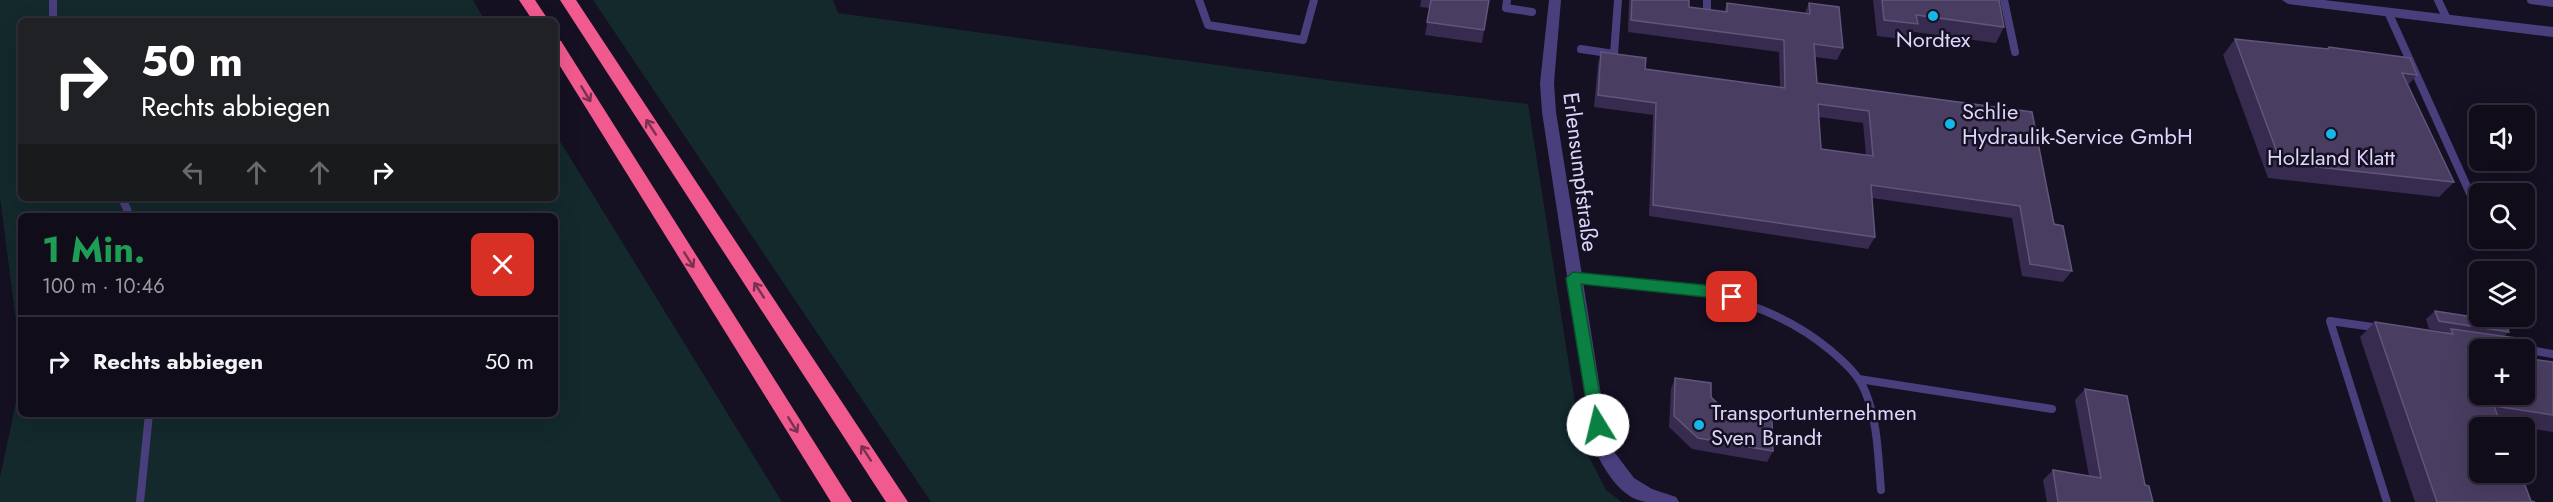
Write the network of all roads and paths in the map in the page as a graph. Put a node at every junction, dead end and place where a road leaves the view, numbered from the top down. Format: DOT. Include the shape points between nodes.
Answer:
graph roads {
  1 [pos="52,0"];
  2 [pos="527,0"];
  3 [pos="568,0"];
  4 [pos="1199,0"];
  5 [pos="1314,0"];
  6 [pos="1507,0"];
  7 [pos="1555,0"];
  8 [pos="1618,0"];
  9 [pos="1707,0"];
  10 [pos="2004,0"];
  11 [pos="2288,0"];
  12 [pos="2438,0"];
  13 [pos="2530,0"];
  14 [pos="2553,3"];
  15 [pos="1532,12"];
  16 [pos="2388,12"];
  17 [pos="1707,13"];
  18 [pos="53,18"];
  19 [pos="539,18"];
  20 [pos="2447,20"];
  21 [pos="2553,32"];
  22 [pos="1581,48"];
  23 [pos="558,50"];
  24 [pos="2014,52"];
  25 [pos="2469,191"];
  26 [pos="1573,278"];
  27 [pos="2389,330"];
  28 [pos="2535,351"];
  29 [pos="2553,354"];
  30 [pos="1859,379"];
  31 [pos="2052,409"];
  32 [pos="149,417"];
  33 [pos="1881,490"];
  34 [pos="140,502"];
  35 [pos="842,502"];
  36 [pos="898,502"];
  37 [pos="1670,502"];
  38 [pos="2387,502"];
  1 -- 18 [label="lane"];
  2 -- 19 [label="highway"];
  36 -- 3 [label="highway, one-way"];
  4 -- 5 [label="lane" via="1208,25 1303,40"];
  6 -- 15 [label="lane" via="1506,8"];
  7 -- 26 [label="street, Erlensumpfstraße" via="1547,83"];
  8 -- 22 [label="lane" via="1614,54"];
  9 -- 17 [label="lane"];
  10 -- 24 [label="lane"];
  11 -- 16 [label="street"];
  12 -- 20 [label="lane"];
  13 -- 14 [label="lane"];
  16 -- 20 [label="street"];
  16 -- 25 [label="lane"];
  20 -- 21 [label="street"];
  23 -- 35 [label="highway, one-way"];
  26 -- 30 [label="lane" via="1715,292 1764,308 1820,340"];
  26 -- 37 [label="street, Erlensumpfstraße" via="1601,446 1614,472 1626,483"];
  27 -- 38 [label="lane" via="2330,321"];
  28 -- 29 [label="lane"];
  30 -- 31 [label="lane"];
  30 -- 33 [label="lane" via="1876,428"];
  32 -- 34 [label="lane"];
}
